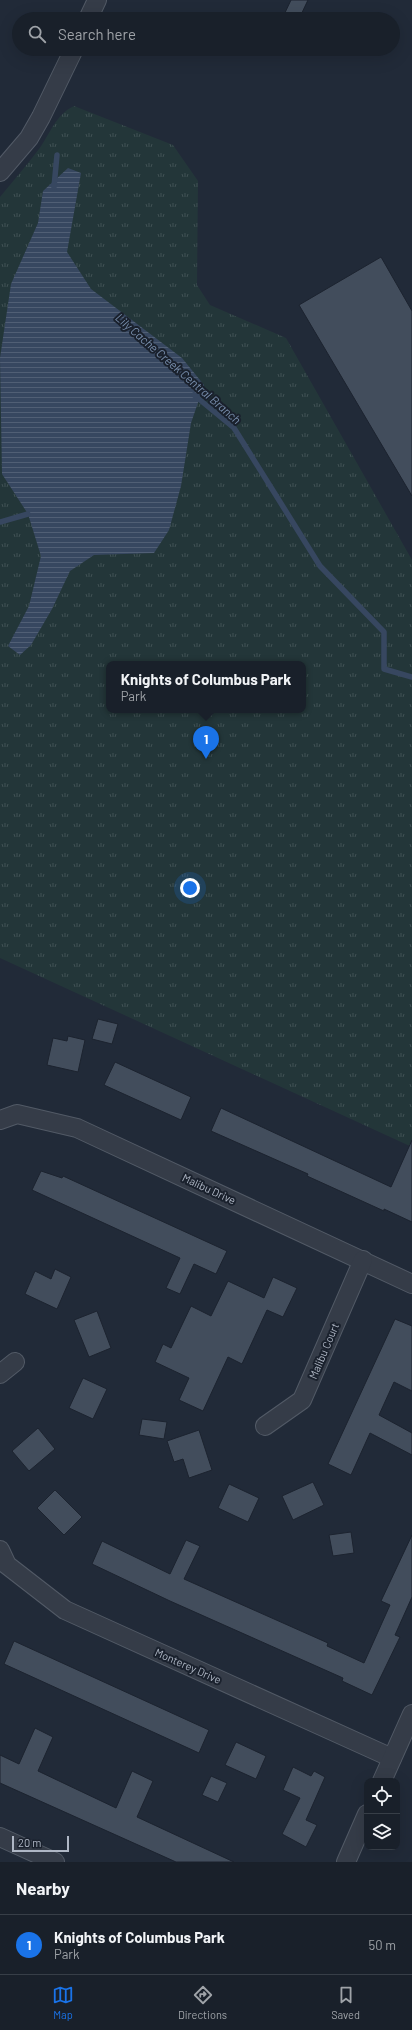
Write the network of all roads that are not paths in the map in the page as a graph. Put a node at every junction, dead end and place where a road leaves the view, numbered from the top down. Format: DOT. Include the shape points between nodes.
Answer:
graph roads {
  1 [pos="97,0"];
  2 [pos="91,12"];
  3 [pos="71,56"];
  4 [pos="0,172"];
  5 [pos="0,1120"];
  6 [pos="363,1260"];
  7 [pos="412,1284"];
  8 [pos="15,1362"];
  9 [pos="0,1374"];
  10 [pos="266,1426"];
  11 [pos="0,1550"];
  12 [pos="412,1714"];
  13 [pos="392,1758"];
  14 [pos="383,1778"];
  15 [pos="364,1821"];
  16 [pos="0,1837"];
  17 [pos="55,1862"];
  18 [pos="346,1862"];
  1 -- 2 [label="street"];
  3 -- 4 [label="street" via="29,138"];
  5 -- 6 [label="street, Malibu Drive" via="17,1114 77,1128"];
  6 -- 7 [label="street, Malibu Drive"];
  6 -- 10 [label="street, Malibu Court" via="302,1400"];
  8 -- 9 [label="street"];
  11 -- 13 [label="street, Monterey Drive" via="7,1565 65,1610"];
  12 -- 13 [label="street"];
  13 -- 14 [label="street"];
  15 -- 18 [label="street"];
  16 -- 17 [label="street"];
}
